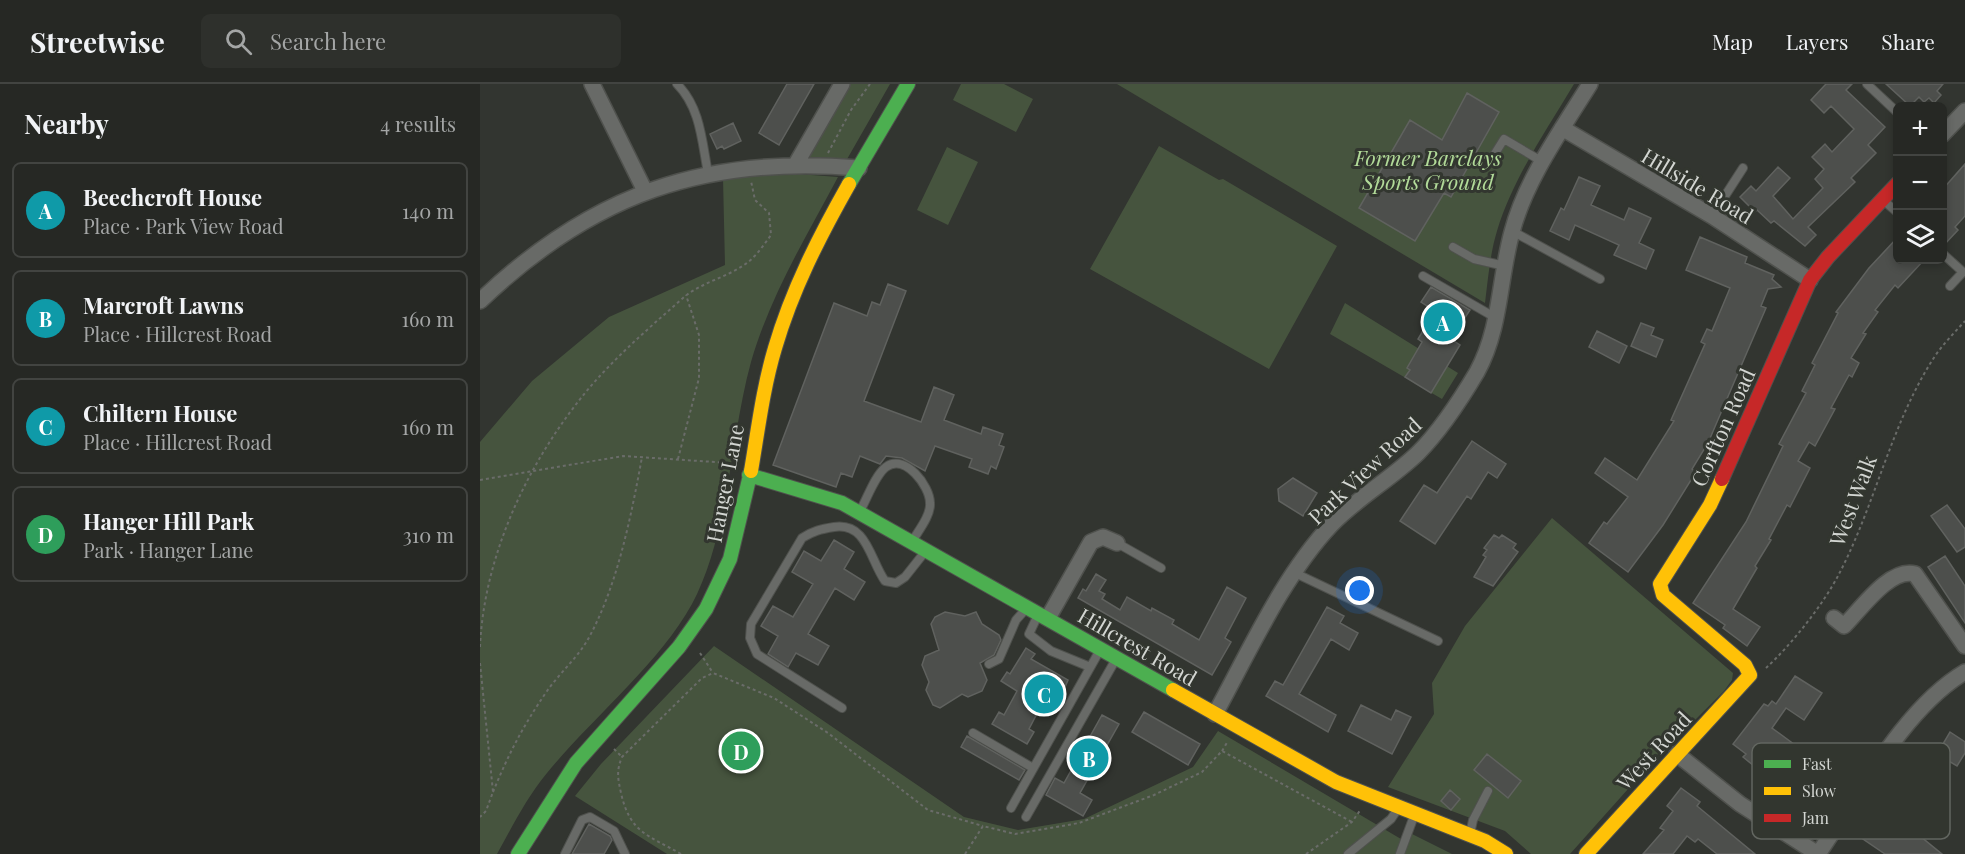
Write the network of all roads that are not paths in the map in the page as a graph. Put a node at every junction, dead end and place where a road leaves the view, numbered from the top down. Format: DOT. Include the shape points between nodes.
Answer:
graph roads {
  1 [pos="592,84"];
  2 [pos="677,84"];
  3 [pos="842,84"];
  4 [pos="908,84"];
  5 [pos="1590,84"];
  6 [pos="1867,84"];
  7 [pos="1893,108"];
  8 [pos="1965,111"];
  9 [pos="1563,128"];
  10 [pos="1947,130"];
  11 [pos="1544,163"];
  12 [pos="796,164"];
  13 [pos="1490,164"];
  14 [pos="859,168"];
  15 [pos="1743,168"];
  16 [pos="708,173"];
  17 [pos="1893,188"];
  18 [pos="645,191"];
  19 [pos="1882,199"];
  20 [pos="1895,210"];
  21 [pos="1712,216"];
  22 [pos="1512,231"];
  23 [pos="1452,247"];
  24 [pos="1947,258"];
  25 [pos="1505,266"];
  26 [pos="1423,276"];
  27 [pos="1600,279"];
  28 [pos="1810,280"];
  29 [pos="1950,286"];
  30 [pos="480,301"];
  31 [pos="1497,319"];
  32 [pos="749,475"];
  33 [pos="859,512"];
  34 [pos="912,542"];
  35 [pos="1117,543"];
  36 [pos="927,550"];
  37 [pos="1161,568"];
  38 [pos="1295,573"];
  39 [pos="1038,613"];
  40 [pos="1834,618"];
  41 [pos="1438,641"];
  42 [pos="1965,646"];
  43 [pos="1100,648"];
  44 [pos="1117,658"];
  45 [pos="989,664"];
  46 [pos="1090,667"];
  47 [pos="1965,672"];
  48 [pos="1750,675"];
  49 [pos="842,708"];
  50 [pos="1215,714"];
  51 [pos="973,733"];
  52 [pos="1894,743"];
  53 [pos="1677,754"];
  54 [pos="1033,768"];
  55 [pos="1488,791"];
  56 [pos="1011,807"];
  57 [pos="1398,809"];
  58 [pos="1752,812"];
  59 [pos="1415,814"];
  60 [pos="1026,817"];
  61 [pos="1469,835"];
  62 [pos="1795,839"];
  63 [pos="1828,839"];
  64 [pos="518,854"];
  65 [pos="565,854"];
  66 [pos="625,854"];
  67 [pos="1348,854"];
  68 [pos="1400,854"];
  69 [pos="1506,854"];
  70 [pos="1586,854"];
  71 [pos="1818,854"];
  1 -- 18 [label="street"];
  2 -- 16 [label="lane" via="687,95 704,140"];
  3 -- 12 [label="street"];
  4 -- 14 [label="main road, Hanger Lane"];
  5 -- 9 [label="street, Park View Road"];
  6 -- 7 [label="lane"];
  8 -- 10 [label="street"];
  9 -- 11 [label="street, Park View Road"];
  9 -- 21 [label="street, Hillside Road"];
  11 -- 13 [label="lane" via="1504,139"];
  11 -- 22 [label="street, Park View Road"];
  12 -- 14 [label="street"];
  12 -- 16 [label="street"];
  14 -- 32 [label="main road, Hanger Lane" via="810,257 785,315 763,393"];
  15 -- 21 [label="lane"];
  16 -- 18 [label="street"];
  17 -- 19 [label="main road, Corfton Road"];
  18 -- 30 [label="street" via="555,239"];
  19 -- 20 [label="lane"];
  19 -- 28 [label="main road, Corfton Road"];
  21 -- 28 [label="street, Hillside Road"];
  22 -- 25 [label="street, Park View Road"];
  22 -- 27 [label="lane"];
  23 -- 25 [label="lane" via="1474,259"];
  24 -- 29 [label="lane" via="1963,272"];
  25 -- 31 [label="street, Park View Road"];
  26 -- 31 [label="lane"];
  28 -- 48 [label="main road, Corfton Road" via="1710,505 1660,584 1664,596 1745,665"];
  31 -- 38 [label="street, Park View Road" via="1477,371 1431,438 1332,525"];
  32 -- 33 [label="main road, Hillcrest Road" via="826,496"];
  32 -- 64 [label="main road, Hanger Lane" via="727,569 686,642 585,752"];
  33 -- 34 [label="main road, Hillcrest Road"];
  33 -- 34 [label="lane" via="884,469 893,465 906,467 921,479 930,502"];
  34 -- 36 [label="main road, Hillcrest Road"];
  35 -- 37 [label="lane"];
  35 -- 39 [label="street" via="1103,537 1091,542"];
  36 -- 39 [label="main road, Hillcrest Road"];
  36 -- 49 [label="lane" via="896,583 885,581 861,535 843,526 814,530 802,538 751,624 750,638 757,654"];
  38 -- 41 [label="lane"];
  38 -- 50 [label="street, Park View Road"];
  39 -- 43 [label="main road, Hillcrest Road"];
  39 -- 45 [label="lane" via="1016,620 999,659"];
  39 -- 46 [label="lane" via="1029,634 1051,651"];
  40 -- 42 [label="street" via="1845,626 1895,575 1915,574"];
  43 -- 44 [label="main road, Hillcrest Road"];
  43 -- 46 [label="lane"];
  44 -- 50 [label="main road, Hillcrest Road"];
  44 -- 60 [label="lane"];
  46 -- 54 [label="lane"];
  47 -- 52 [label="street" via="1943,685 1915,712"];
  48 -- 53 [label="main road, West Road" via="1746,684"];
  50 -- 57 [label="main road, Hillcrest Road" via="1234,732"];
  51 -- 54 [label="lane"];
  53 -- 58 [label="street"];
  53 -- 70 [label="main road, West Road"];
  54 -- 56 [label="lane"];
  55 -- 61 [label="lane"];
  57 -- 59 [label="main road, Hillcrest Road"];
  57 -- 67 [label="lane" via="1392,819"];
  59 -- 61 [label="main road, Hillcrest Road"];
  59 -- 68 [label="lane"];
  61 -- 69 [label="main road, Hillcrest Road"];
  62 -- 71 [label="street"];
  63 -- 71 [label="street"];
  65 -- 66 [label="lane" via="582,820 590,817 614,831"];
}
